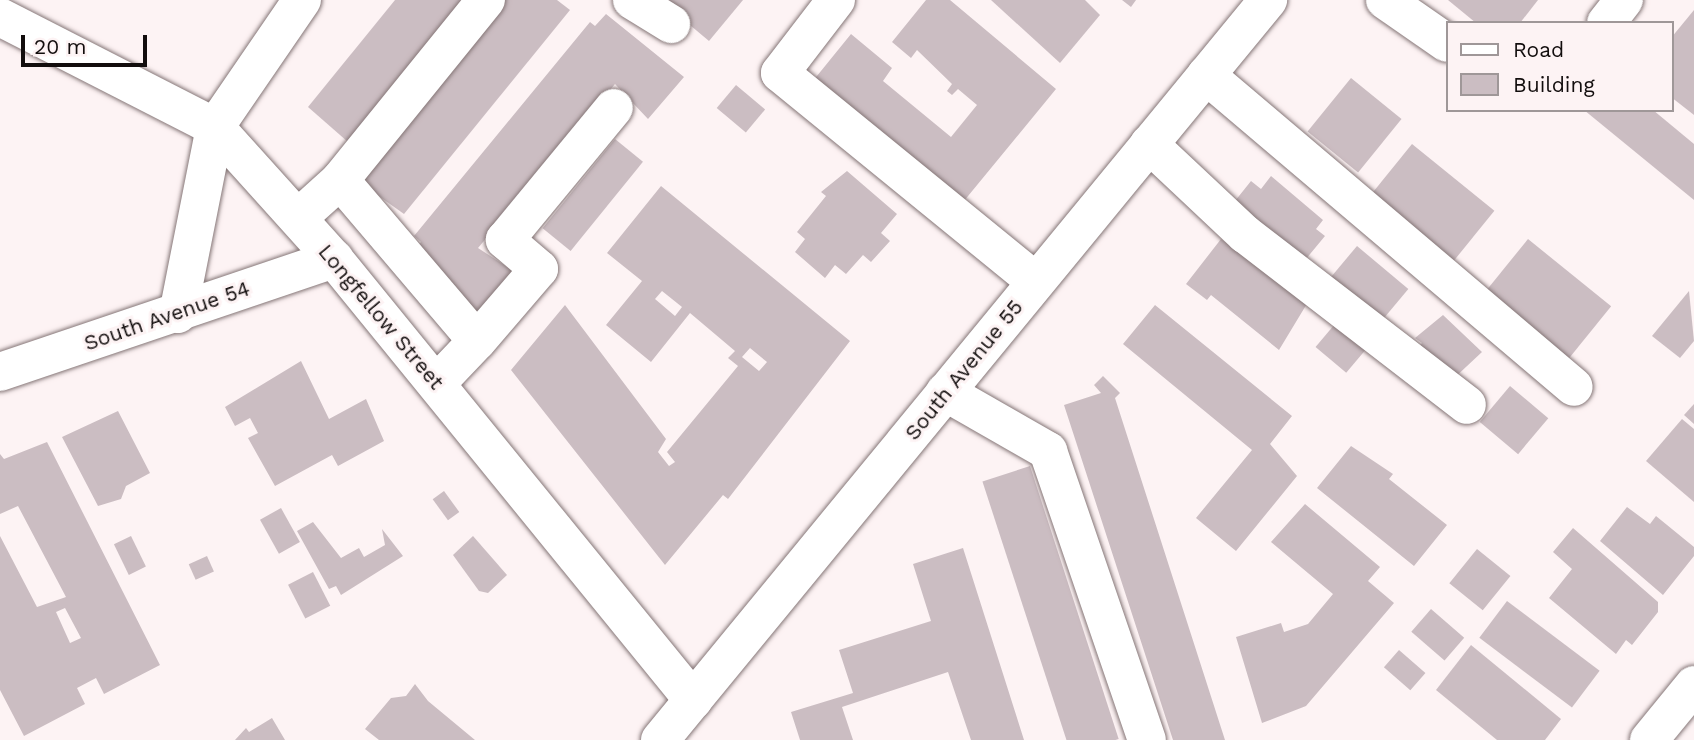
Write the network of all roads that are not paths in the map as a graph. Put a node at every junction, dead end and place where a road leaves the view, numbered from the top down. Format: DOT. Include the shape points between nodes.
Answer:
graph roads {
  1 [pos="302,0"];
  2 [pos="486,0"];
  3 [pos="632,0"];
  4 [pos="836,0"];
  5 [pos="1268,0"];
  6 [pos="1385,0"];
  7 [pos="1624,0"];
  8 [pos="0,18"];
  9 [pos="1608,21"];
  10 [pos="671,24"];
  11 [pos="1446,42"];
  12 [pos="1206,75"];
  13 [pos="614,108"];
  14 [pos="215,127"];
  15 [pos="1149,144"];
  16 [pos="340,180"];
  17 [pos="298,218"];
  18 [pos="334,259"];
  19 [pos="1036,282"];
  20 [pos="178,314"];
  21 [pos="477,341"];
  22 [pos="0,372"];
  23 [pos="437,383"];
  24 [pos="1574,387"];
  25 [pos="946,392"];
  26 [pos="1467,405"];
  27 [pos="1694,685"];
  28 [pos="693,700"];
  29 [pos="660,740"];
  30 [pos="1147,740"];
  31 [pos="1649,740"];
  1 -- 14 [label="street"];
  2 -- 16 [label="street"];
  3 -- 10 [label="street"];
  4 -- 19 [label="street" via="780,73"];
  5 -- 12 [label="street, South Avenue 55"];
  6 -- 11 [label="street"];
  7 -- 9 [label="street"];
  8 -- 14 [label="street, Longfellow Street"];
  12 -- 15 [label="street, South Avenue 55"];
  12 -- 24 [label="street"];
  13 -- 21 [label="street" via="505,240 539,269"];
  14 -- 17 [label="street, Longfellow Street"];
  14 -- 20 [label="street"];
  15 -- 19 [label="street, South Avenue 55"];
  15 -- 26 [label="street" via="1245,234"];
  16 -- 17 [label="street"];
  16 -- 21 [label="street"];
  17 -- 18 [label="street, Longfellow Street"];
  18 -- 20 [label="street, South Avenue 54"];
  18 -- 23 [label="street, Longfellow Street"];
  19 -- 25 [label="street, South Avenue 55"];
  20 -- 22 [label="street, South Avenue 54"];
  21 -- 23 [label="street"];
  23 -- 28 [label="street, Longfellow Street"];
  25 -- 28 [label="street, South Avenue 55"];
  25 -- 30 [label="street" via="1048,451"];
  27 -- 31 [label="street"];
  28 -- 29 [label="street, South Avenue 55"];
}
